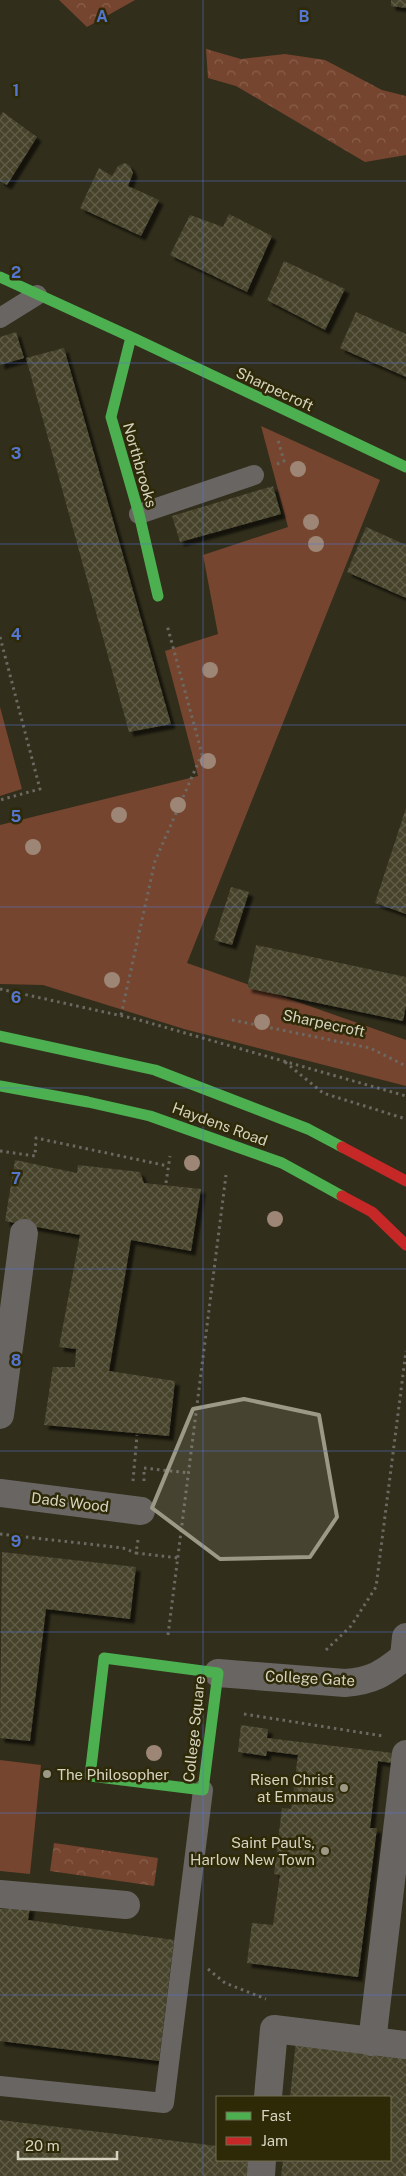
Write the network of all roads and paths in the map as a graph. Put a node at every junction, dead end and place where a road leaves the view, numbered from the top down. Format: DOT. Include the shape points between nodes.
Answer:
graph roads {
  1 [pos="0,277"];
  2 [pos="37,295"];
  3 [pos="0,318"];
  4 [pos="131,337"];
  5 [pos="268,403"];
  6 [pos="406,467"];
  7 [pos="254,475"];
  8 [pos="139,514"];
  9 [pos="158,596"];
  10 [pos="0,637"];
  11 [pos="0,800"];
  12 [pos="0,989"];
  13 [pos="121,1015"];
  14 [pos="232,1020"];
  15 [pos="0,1036"];
  16 [pos="283,1060"];
  17 [pos="406,1066"];
  18 [pos="0,1086"];
  19 [pos="406,1096"];
  20 [pos="406,1117"];
  21 [pos="230,1144"];
  22 [pos="0,1151"];
  23 [pos="168,1166"];
  24 [pos="406,1180"];
  25 [pos="24,1233"];
  26 [pos="406,1244"];
  27 [pos="5,1336"];
  28 [pos="406,1351"];
  29 [pos="0,1414"];
  30 [pos="137,1435"];
  31 [pos="133,1481"];
  32 [pos="0,1494"];
  33 [pos="140,1511"];
  34 [pos="0,1534"];
  35 [pos="136,1553"];
  36 [pos="405,1651"];
  37 [pos="324,1652"];
  38 [pos="167,1666"];
  39 [pos="218,1673"];
  40 [pos="235,1713"];
  41 [pos="397,1745"];
  42 [pos="203,1790"];
  43 [pos="0,1894"];
  44 [pos="126,1905"];
  45 [pos="372,2042"];
  46 [pos="406,2045"];
  47 [pos="0,2086"];
  48 [pos="268,2096"];
  49 [pos="262,2161"];
  50 [pos="261,2176"];
  1 -- 2 [label="street"];
  2 -- 3 [label="lane"];
  2 -- 4 [label="street"];
  4 -- 5 [label="street, Sharpecroft"];
  4 -- 8 [label="street, Northbrooks" via="111,417"];
  5 -- 6 [label="street, Sharpecroft"];
  5 -- 7 [label="path" via="284,461"];
  7 -- 8 [label="lane"];
  8 -- 9 [label="street, Northbrooks"];
  9 -- 13 [label="path" via="202,754 154,861"];
  10 -- 11 [label="path" via="40,789"];
  12 -- 13 [label="path"];
  13 -- 16 [label="path"];
  14 -- 17 [label="path, Sharpecroft" via="370,1048"];
  15 -- 24 [label="street, Haydens Road" via="155,1070 308,1129"];
  16 -- 19 [label="path"];
  16 -- 20 [label="path" via="323,1093"];
  18 -- 21 [label="street, Haydens Road" via="150,1116"];
  21 -- 26 [label="street, Haydens Road" via="282,1163 372,1212"];
  21 -- 38 [label="path" via="166,1652"];
  22 -- 23 [label="path" via="35,1156 36,1138"];
  25 -- 27 [label="street"];
  27 -- 29 [label="street"];
  28 -- 37 [label="path" via="376,1587 351,1626"];
  30 -- 31 [label="path"];
  32 -- 33 [label="street, Dads Wood"];
  34 -- 35 [label="path" via="123,1548"];
  36 -- 39 [label="street, College Gate" via="384,1673 363,1681"];
  38 -- 39 [label="street, College Square"];
  38 -- 42 [label="street, College Square" via="104,1658 90,1776"];
  39 -- 42 [label="street, College Square"];
  40 -- 41 [label="path"];
  41 -- 45 [label="street"];
  42 -- 47 [label="lane" via="164,2103"];
  43 -- 44 [label="street"];
  45 -- 46 [label="street"];
  45 -- 48 [label="street" via="274,2029"];
  49 -- 50 [label="street"];
}
